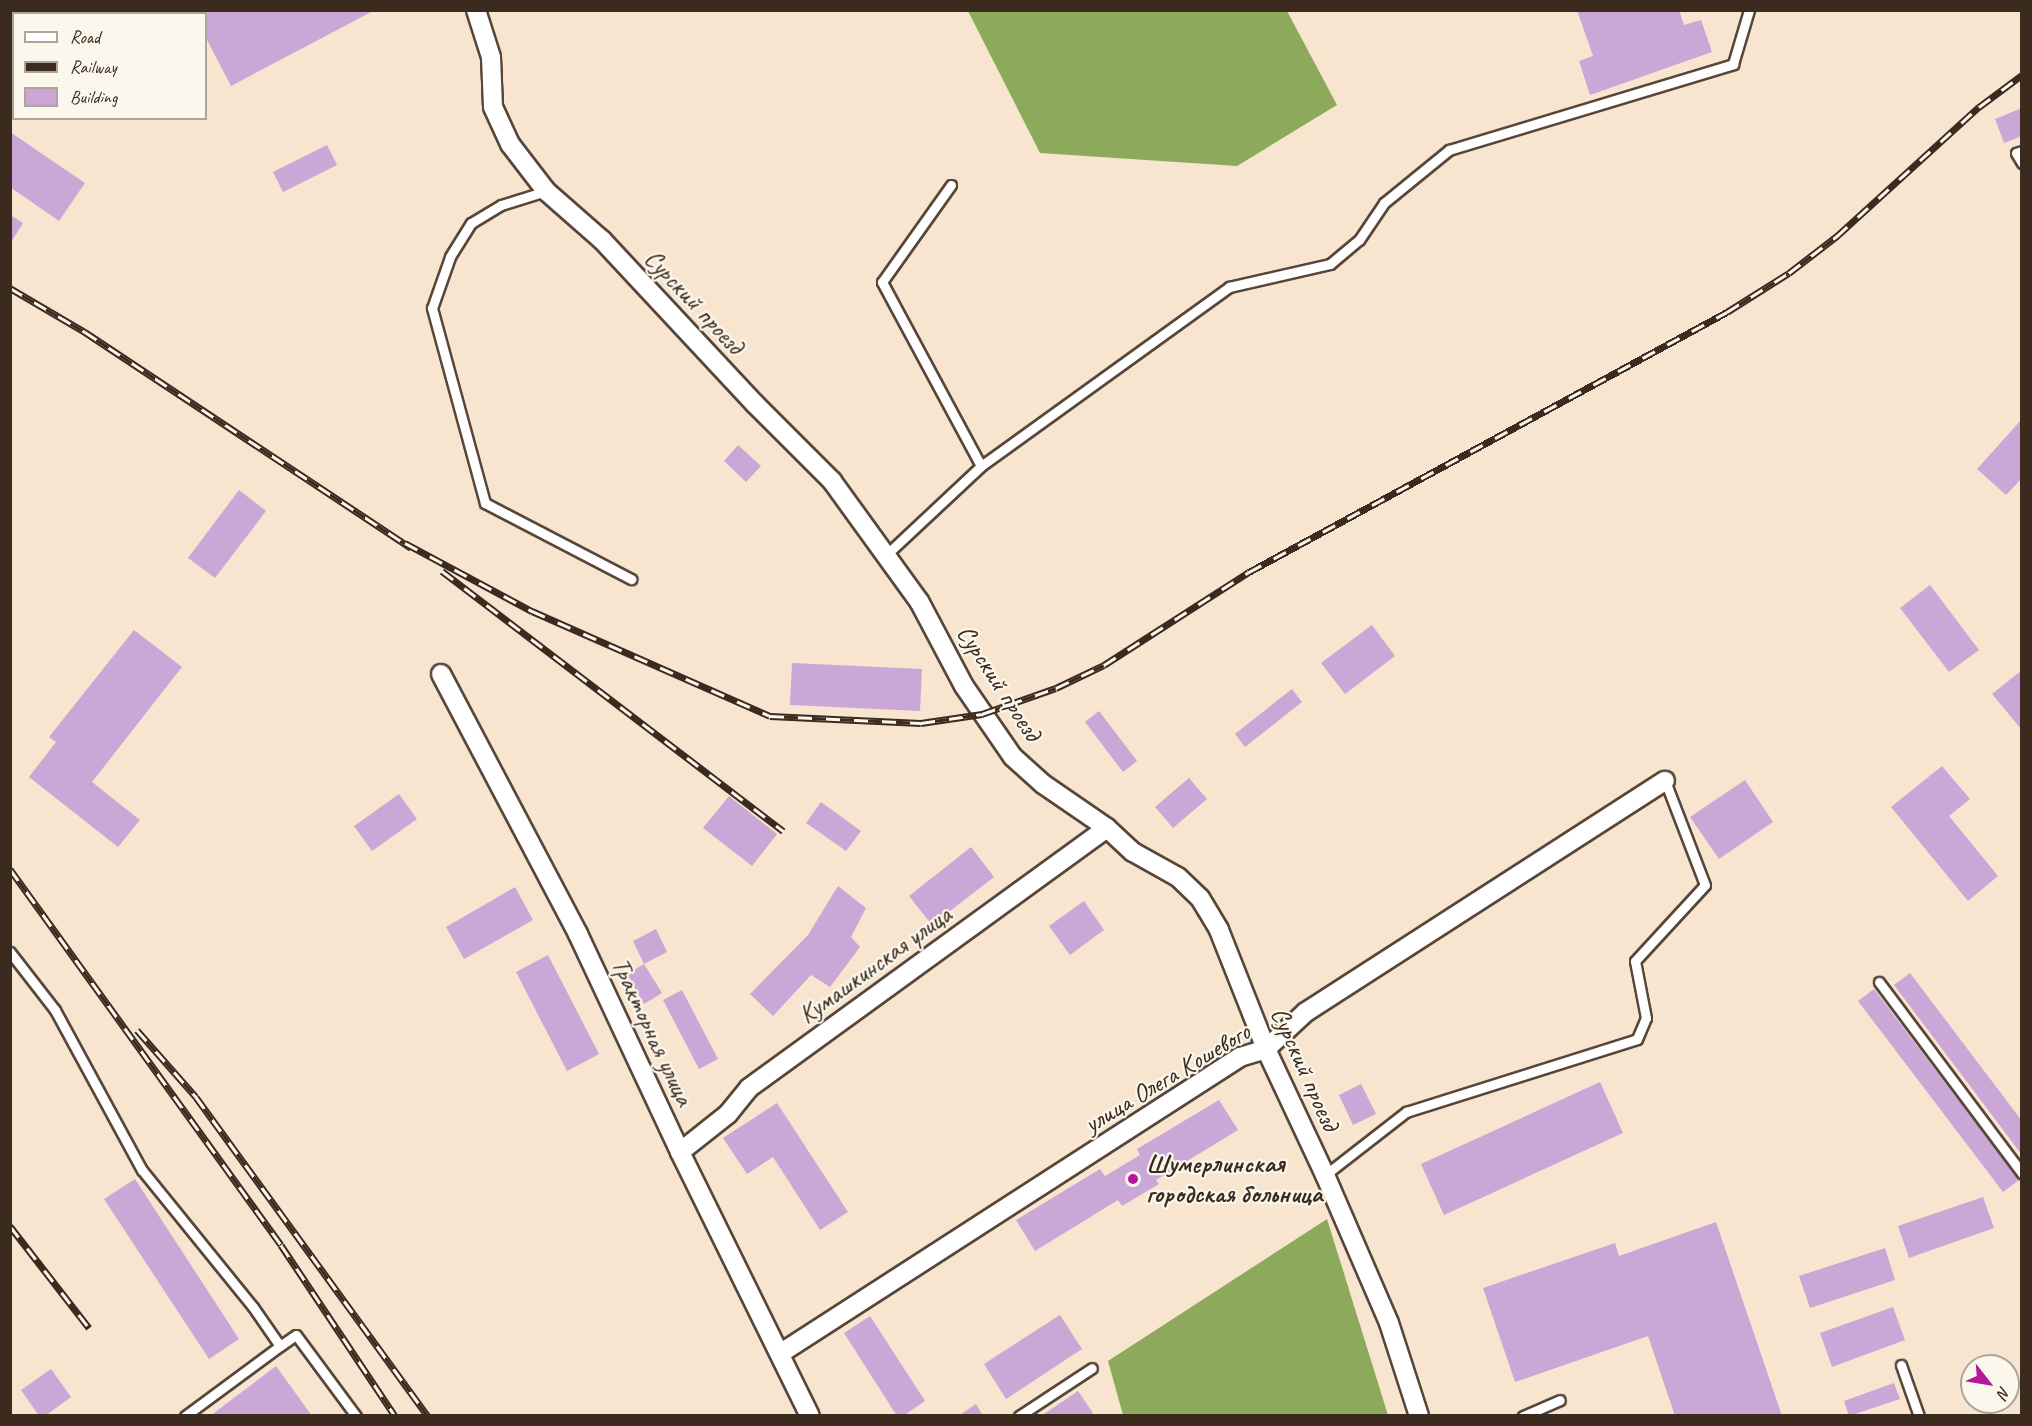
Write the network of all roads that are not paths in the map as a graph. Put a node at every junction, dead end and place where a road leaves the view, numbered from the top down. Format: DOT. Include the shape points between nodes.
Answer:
graph roads {
  1 [pos="476,10"];
  2 [pos="1749,10"];
  3 [pos="2022,151"];
  4 [pos="2022,164"];
  5 [pos="951,185"];
  6 [pos="546,191"];
  7 [pos="981,466"];
  8 [pos="887,554"];
  9 [pos="631,579"];
  10 [pos="441,674"];
  11 [pos="1665,781"];
  12 [pos="1107,828"];
  13 [pos="10,952"];
  14 [pos="1879,982"];
  15 [pos="1266,1049"];
  16 [pos="680,1152"];
  17 [pos="2022,1173"];
  18 [pos="1325,1175"];
  19 [pos="280,1346"];
  20 [pos="781,1353"];
  21 [pos="1901,1365"];
  22 [pos="1092,1368"];
  23 [pos="1560,1400"];
  24 [pos="184,1416"];
  25 [pos="356,1416"];
  26 [pos="810,1416"];
  27 [pos="1019,1416"];
  28 [pos="1419,1416"];
  29 [pos="1522,1416"];
  30 [pos="1919,1416"];
  1 -- 6 [label="street, Сурский проезд" via="491,57 493,107 510,144"];
  2 -- 7 [label="lane" via="1733,64 1449,150 1384,203 1359,240 1330,264 1229,287"];
  3 -- 4 [label="lane" via="2016,153"];
  5 -- 7 [label="lane" via="882,282"];
  6 -- 8 [label="street, Сурский проезд" via="602,240 832,481"];
  6 -- 9 [label="lane" via="501,205 471,223 450,257 432,308 485,503"];
  7 -- 8 [label="lane"];
  8 -- 12 [label="street, Сурский проезд" via="919,601 964,686 1013,757 1043,784"];
  10 -- 16 [label="street, Тракторная улица" via="578,934"];
  11 -- 15 [label="street, улица Олега Кошевого" via="1306,1012"];
  11 -- 18 [label="lane" via="1705,885 1635,961 1646,1018 1637,1039 1406,1112"];
  12 -- 15 [label="street, Сурский проезд" via="1133,852 1178,877 1200,898 1219,930"];
  12 -- 16 [label="street, Кумашкинская улица" via="749,1088 728,1114"];
  13 -- 19 [label="lane" via="55,1010 142,1170"];
  14 -- 17 [label="lane"];
  15 -- 18 [label="street, Сурский проезд"];
  15 -- 20 [label="street, улица Олега Кошевого" via="1240,1057"];
  16 -- 20 [label="street, Тракторная улица"];
  18 -- 28 [label="street, Сурский проезд" via="1389,1323"];
  19 -- 24 [label="lane"];
  19 -- 25 [label="lane" via="296,1335"];
  20 -- 26 [label="street, Тракторная улица"];
  21 -- 30 [label="lane"];
  22 -- 27 [label="lane"];
  23 -- 29 [label="lane"];
}
